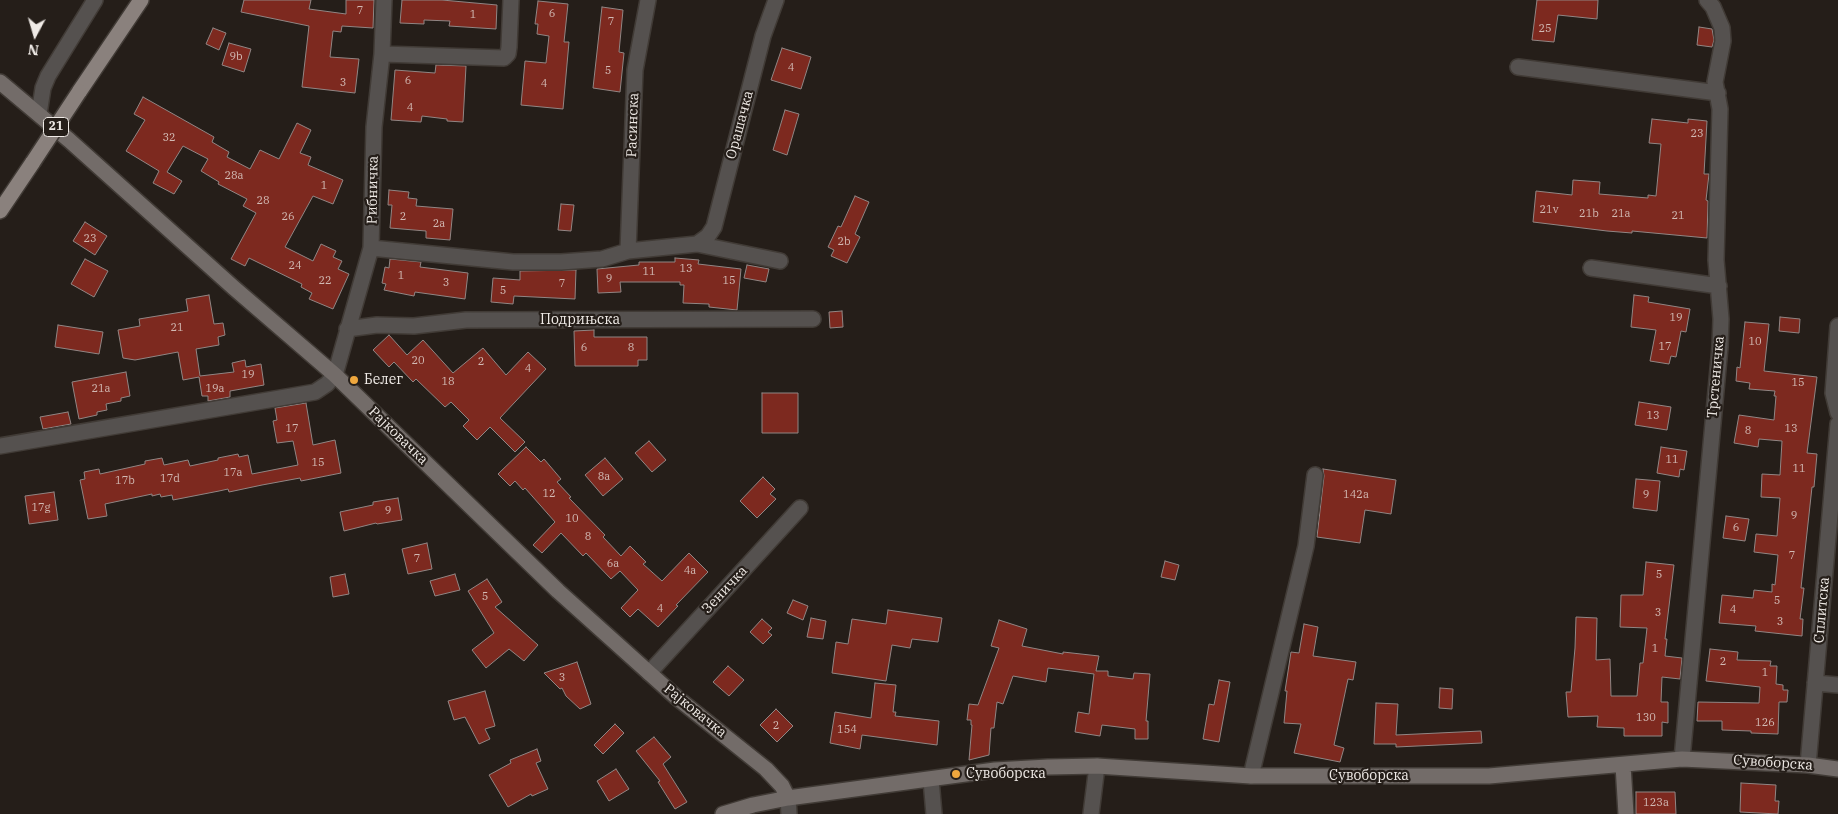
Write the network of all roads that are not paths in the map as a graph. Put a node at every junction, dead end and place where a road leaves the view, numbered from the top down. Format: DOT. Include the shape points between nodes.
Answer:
graph roads {
  1 [pos="95,0"];
  2 [pos="141,0"];
  3 [pos="384,0"];
  4 [pos="511,0"];
  5 [pos="648,0"];
  6 [pos="776,0"];
  7 [pos="1707,0"];
  8 [pos="382,54"];
  9 [pos="1518,67"];
  10 [pos="0,82"];
  11 [pos="1718,93"];
  12 [pos="39,114"];
  13 [pos="0,211"];
  14 [pos="697,244"];
  15 [pos="371,248"];
  16 [pos="628,251"];
  17 [pos="780,260"];
  18 [pos="1591,268"];
  19 [pos="1719,286"];
  20 [pos="813,319"];
  21 [pos="1838,326"];
  22 [pos="347,329"];
  23 [pos="335,375"];
  24 [pos="1838,413"];
  25 [pos="1838,424"];
  26 [pos="0,446"];
  27 [pos="1315,475"];
  28 [pos="800,508"];
  29 [pos="1832,554"];
  30 [pos="649,673"];
  31 [pos="1816,683"];
  32 [pos="1838,685"];
  33 [pos="1682,759"];
  34 [pos="1623,764"];
  35 [pos="1808,765"];
  36 [pos="1097,766"];
  37 [pos="1838,769"];
  38 [pos="1251,776"];
  39 [pos="930,780"];
  40 [pos="788,798"];
  41 [pos="723,814"];
  42 [pos="789,814"];
  43 [pos="934,814"];
  44 [pos="1091,814"];
  45 [pos="1626,814"];
  1 -- 12 [label="street" via="48,76"];
  2 -- 13 [label="main road, 21, bridge"];
  3 -- 8 [label="street, Рибничка"];
  4 -- 8 [label="street" via="510,47 504,58"];
  5 -- 16 [label="street, Расинска" via="635,70"];
  6 -- 14 [label="street, Орашачка" via="763,36 714,226 708,236"];
  7 -- 11 [label="street, Трстеничка" via="1722,28 1723,41 1715,82"];
  8 -- 15 [label="street, Рибничка" via="374,127"];
  9 -- 11 [label="street"];
  10 -- 12 [label="main road, Рајковачка"];
  11 -- 19 [label="street, Трстеничка" via="1716,260"];
  12 -- 23 [label="main road, Рајковачка"];
  14 -- 16 [label="street"];
  14 -- 17 [label="street"];
  15 -- 16 [label="street" via="523,262 584,262"];
  15 -- 22 [label="street, Рибничка"];
  18 -- 19 [label="street"];
  19 -- 33 [label="street, Трстеничка" via="1720,347"];
  20 -- 22 [label="street, Подрињска" via="466,320"];
  21 -- 24 [label="street" via="1833,393"];
  22 -- 23 [label="street, Рибничка"];
  23 -- 26 [label="street" via="315,392"];
  23 -- 30 [label="main road, Рајковачка" via="558,591"];
  25 -- 29 [label="street, Сплитска"];
  27 -- 38 [label="street" via="1306,546"];
  28 -- 30 [label="street, Зеничка"];
  29 -- 31 [label="street, Сплитска"];
  30 -- 40 [label="main road, Рајковачка" via="766,769"];
  31 -- 32 [label="street"];
  31 -- 35 [label="street, Сплитска"];
  33 -- 34 [label="main road, Сувоборска"];
  33 -- 35 [label="main road, Сувоборска"];
  34 -- 38 [label="main road, Сувоборска" via="1489,776"];
  34 -- 45 [label="main road"];
  35 -- 37 [label="main road, Сувоборска"];
  36 -- 38 [label="main road, Сувоборска"];
  36 -- 39 [label="main road, Сувоборска" via="995,770"];
  36 -- 44 [label="street"];
  39 -- 40 [label="main road, Сувоборска"];
  39 -- 43 [label="street"];
  40 -- 41 [label="main road, Сувоборска"];
  40 -- 42 [label="street"];
}
